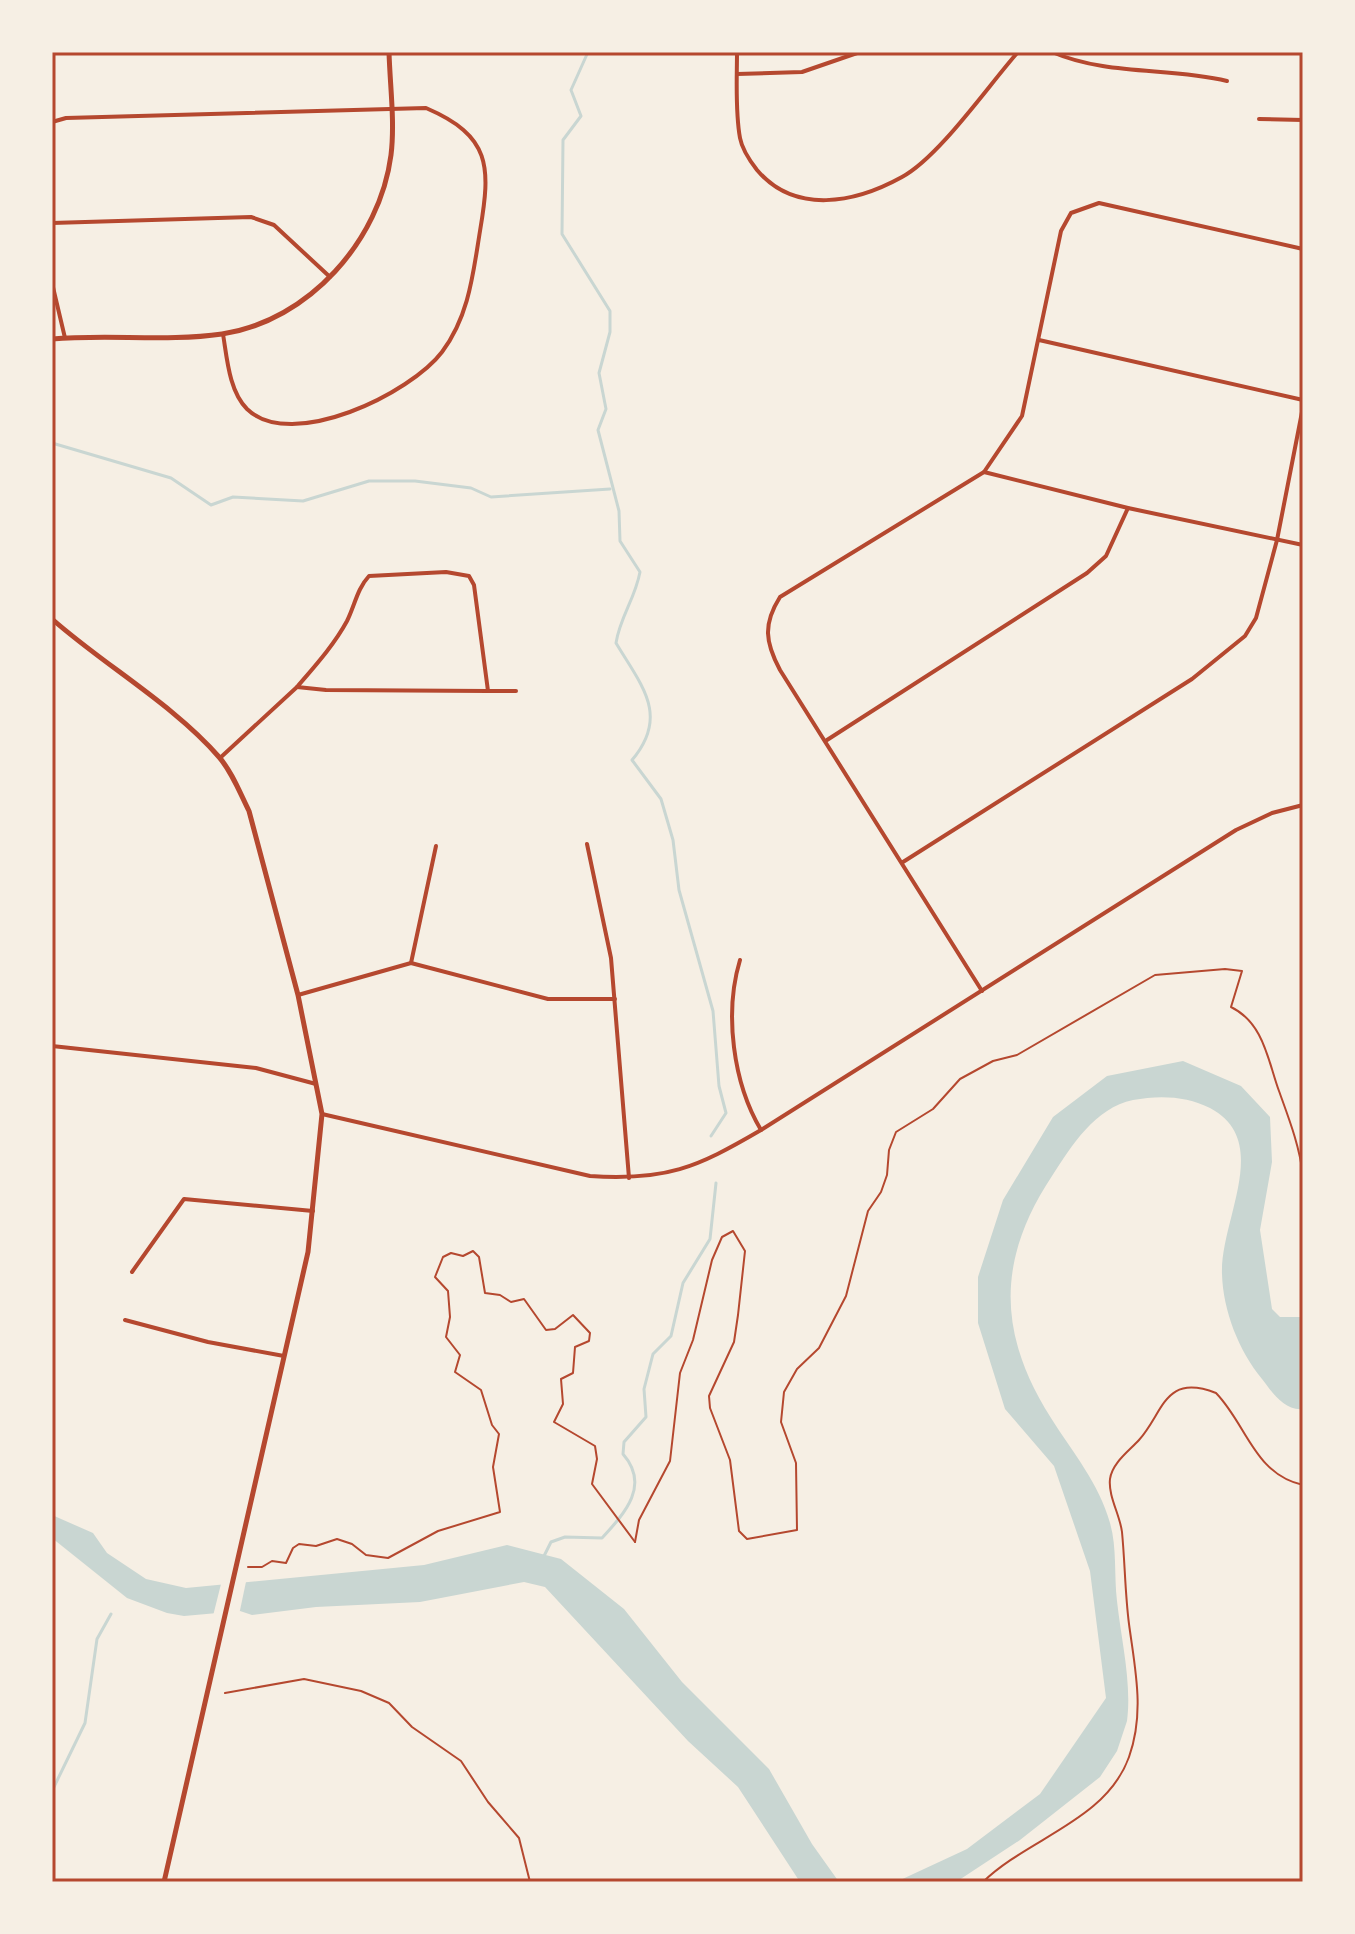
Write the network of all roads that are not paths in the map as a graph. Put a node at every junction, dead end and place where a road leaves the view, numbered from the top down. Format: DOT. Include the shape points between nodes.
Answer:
graph roads {
  1 [pos="389,52"];
  2 [pos="737,52"];
  3 [pos="860,52"];
  4 [pos="1018,52"];
  5 [pos="1052,52"];
  6 [pos="737,74"];
  7 [pos="1227,81"];
  8 [pos="391,110"];
  9 [pos="1259,119"];
  10 [pos="1303,120"];
  11 [pos="55,121"];
  12 [pos="52,223"];
  13 [pos="1303,249"];
  14 [pos="330,277"];
  15 [pos="52,283"];
  16 [pos="223,334"];
  17 [pos="65,338"];
  18 [pos="52,339"];
  19 [pos="1039,340"];
  20 [pos="1303,400"];
  21 [pos="1303,407"];
  22 [pos="984,472"];
  23 [pos="1128,508"];
  24 [pos="1277,540"];
  25 [pos="1303,545"];
  26 [pos="52,619"];
  27 [pos="297,687"];
  28 [pos="488,691"];
  29 [pos="516,691"];
  30 [pos="827,740"];
  31 [pos="220,758"];
  32 [pos="1303,805"];
  33 [pos="587,844"];
  34 [pos="436,846"];
  35 [pos="903,862"];
  36 [pos="740,960"];
  37 [pos="411,963"];
  38 [pos="982,991"];
  39 [pos="298,995"];
  40 [pos="615,999"];
  41 [pos="52,1046"];
  42 [pos="316,1084"];
  43 [pos="322,1114"];
  44 [pos="761,1130"];
  45 [pos="629,1178"];
  46 [pos="313,1211"];
  47 [pos="132,1272"];
  48 [pos="125,1320"];
  49 [pos="286,1356"];
  50 [pos="164,1882"];
  1 -- 8 [label="street"];
  2 -- 6 [label="street"];
  3 -- 6 [label="street" via="802,72"];
  4 -- 6 [label="street" via="930,154 903,177 834,201 784,194 751,162 740,139"];
  5 -- 7 [label="street" via="1114,68"];
  8 -- 11 [label="street"];
  8 -- 14 [label="street" via="391,152 380,200 361,238"];
  8 -- 16 [label="street" via="426,108 458,122 476,143 484,166 487,191 468,299 461,323 441,353 419,377 383,399 285,425 264,421 246,408 230,372"];
  9 -- 10 [label="street"];
  12 -- 14 [label="street" via="251,217 274,225"];
  13 -- 19 [label="street" via="1099,203 1084,206 1071,213 1061,231"];
  14 -- 16 [label="street" via="284,310"];
  15 -- 17 [label="street"];
  16 -- 17 [label="street"];
  17 -- 18 [label="street"];
  19 -- 20 [label="street"];
  19 -- 22 [label="street" via="1022,416"];
  21 -- 24 [label="street"];
  22 -- 23 [label="street"];
  22 -- 30 [label="street" via="780,597 766,627 770,652"];
  23 -- 24 [label="street"];
  23 -- 30 [label="street" via="1106,556 1087,573"];
  24 -- 25 [label="street"];
  24 -- 35 [label="street" via="1256,618 1245,636 1192,679"];
  26 -- 31 [label="street"];
  27 -- 28 [label="street"];
  27 -- 28 [label="street" via="333,642 369,576 446,572 469,576 474,585"];
  27 -- 31 [label="street"];
  28 -- 29 [label="street"];
  30 -- 35 [label="street"];
  31 -- 39 [label="street" via="249,811"];
  32 -- 38 [label="street" via="1236,830"];
  33 -- 40 [label="street"];
  34 -- 37 [label="street"];
  35 -- 38 [label="street"];
  36 -- 44 [label="street" via="732,987 739,1083"];
  37 -- 39 [label="street"];
  37 -- 40 [label="street" via="548,999"];
  38 -- 44 [label="street"];
  39 -- 42 [label="street"];
  40 -- 45 [label="street"];
  41 -- 42 [label="street" via="256,1068"];
  42 -- 43 [label="street"];
  43 -- 45 [label="street" via="564,1171"];
  43 -- 46 [label="street"];
  44 -- 45 [label="street" via="692,1167"];
  46 -- 47 [label="street" via="184,1199"];
  46 -- 49 [label="street"];
  48 -- 49 [label="street"];
  49 -- 50 [label="street"];
}
